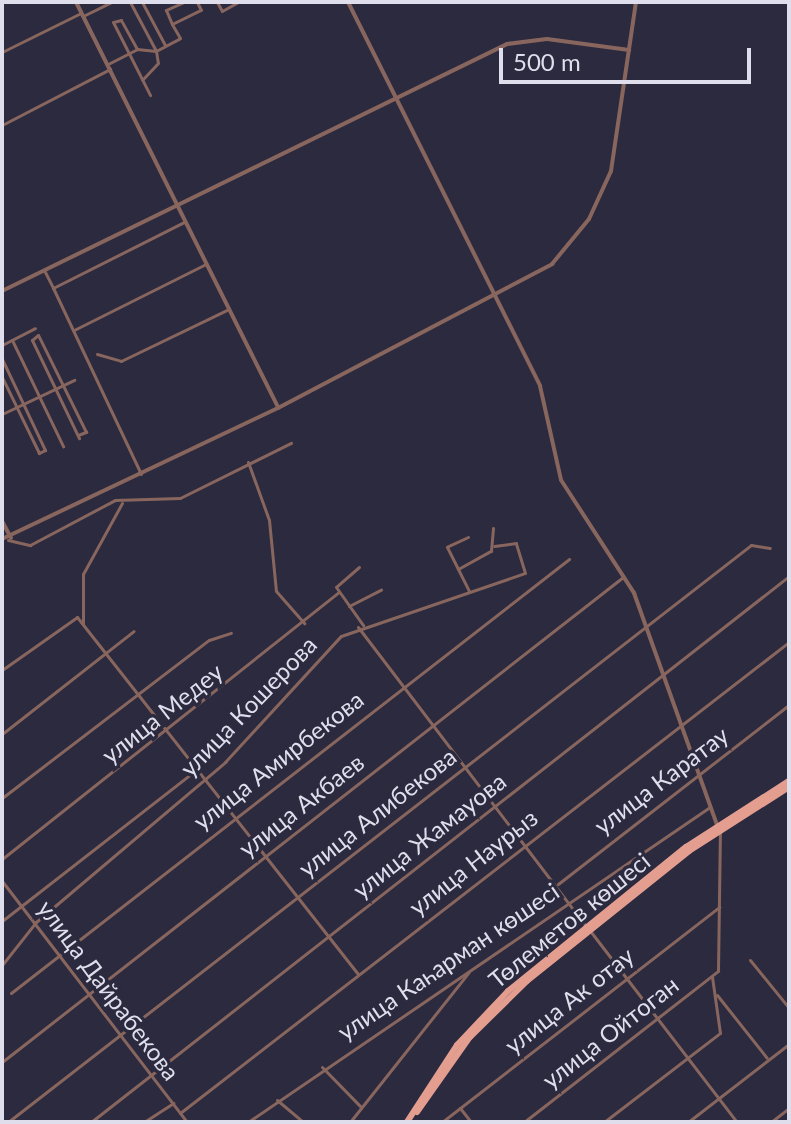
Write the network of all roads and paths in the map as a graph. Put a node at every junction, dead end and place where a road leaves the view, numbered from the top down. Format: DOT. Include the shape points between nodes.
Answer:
graph roads {
  1 [pos="76,2"];
  2 [pos="112,2"];
  3 [pos="130,2"];
  4 [pos="142,2"];
  5 [pos="197,2"];
  6 [pos="217,2"];
  7 [pos="238,2"];
  8 [pos="348,2"];
  9 [pos="636,2"];
  10 [pos="180,3"];
  11 [pos="82,15"];
  12 [pos="172,24"];
  13 [pos="165,46"];
  14 [pos="137,49"];
  15 [pos="629,50"];
  16 [pos="156,51"];
  17 [pos="2,52"];
  18 [pos="128,53"];
  19 [pos="109,66"];
  20 [pos="142,80"];
  21 [pos="150,95"];
  22 [pos="394,97"];
  23 [pos="2,125"];
  24 [pos="177,204"];
  25 [pos="185,222"];
  26 [pos="206,264"];
  27 [pos="44,270"];
  28 [pos="53,288"];
  29 [pos="2,291"];
  30 [pos="495,299"];
  31 [pos="229,309"];
  32 [pos="35,328"];
  33 [pos="74,330"];
  34 [pos="12,340"];
  35 [pos="2,345"];
  36 [pos="97,354"];
  37 [pos="2,359"];
  38 [pos="2,377"];
  39 [pos="74,380"];
  40 [pos="63,385"];
  41 [pos="55,388"];
  42 [pos="39,397"];
  43 [pos="25,404"];
  44 [pos="17,407"];
  45 [pos="278,408"];
  46 [pos="2,414"];
  47 [pos="291,443"];
  48 [pos="63,446"];
  49 [pos="248,462"];
  50 [pos="141,474"];
  51 [pos="123,502"];
  52 [pos="2,521"];
  53 [pos="493,528"];
  54 [pos="468,537"];
  55 [pos="7,539"];
  56 [pos="494,546"];
  57 [pos="770,548"];
  58 [pos="569,559"];
  59 [pos="359,567"];
  60 [pos="458,569"];
  61 [pos="789,576"];
  62 [pos="623,577"];
  63 [pos="381,590"];
  64 [pos="469,591"];
  65 [pos="339,592"];
  66 [pos="349,606"];
  67 [pos="305,623"];
  68 [pos="83,624"];
  69 [pos="648,625"];
  70 [pos="361,626"];
  71 [pos="134,631"];
  72 [pos="231,633"];
  73 [pos="789,642"];
  74 [pos="106,652"];
  75 [pos="2,670"];
  76 [pos="664,676"];
  77 [pos="407,682"];
  78 [pos="137,693"];
  79 [pos="789,705"];
  80 [pos="437,722"];
  81 [pos="682,723"];
  82 [pos="168,733"];
  83 [pos="2,734"];
  84 [pos="468,763"];
  85 [pos="196,771"];
  86 [pos="700,773"];
  87 [pos="204,780"];
  88 [pos="786,786"];
  89 [pos="2,798"];
  90 [pos="789,798"];
  91 [pos="497,804"];
  92 [pos="710,807"];
  93 [pos="235,816"];
  94 [pos="718,826"];
  95 [pos="527,843"];
  96 [pos="266,856"];
  97 [pos="2,859"];
  98 [pos="2,881"];
  99 [pos="557,884"];
  100 [pos="297,896"];
  101 [pos="569,901"];
  102 [pos="22,905"];
  103 [pos="719,907"];
  104 [pos="2,921"];
  105 [pos="36,922"];
  106 [pos="588,929"];
  107 [pos="328,936"];
  108 [pos="60,953"];
  109 [pos="750,960"];
  110 [pos="2,965"];
  111 [pos="469,971"];
  112 [pos="358,974"];
  113 [pos="712,977"];
  114 [pos="627,980"];
  115 [pos="715,992"];
  116 [pos="11,993"];
  117 [pos="89,995"];
  118 [pos="789,1008"];
  119 [pos="656,1018"];
  120 [pos="120,1035"];
  121 [pos="789,1044"];
  122 [pos="687,1057"];
  123 [pos="768,1059"];
  124 [pos="2,1062"];
  125 [pos="322,1067"];
  126 [pos="151,1075"];
  127 [pos="718,1098"];
  128 [pos="277,1100"];
  129 [pos="173,1103"];
  130 [pos="362,1107"];
  131 [pos="460,1108"];
  132 [pos="789,1108"];
  133 [pos="180,1113"];
  134 [pos="8,1122"];
  135 [pos="91,1122"];
  136 [pos="144,1122"];
  137 [pos="187,1122"];
  138 [pos="248,1122"];
  139 [pos="303,1122"];
  140 [pos="350,1122"];
  141 [pos="409,1122"];
  142 [pos="442,1122"];
  143 [pos="471,1122"];
  144 [pos="524,1122"];
  145 [pos="604,1122"];
  146 [pos="688,1122"];
  147 [pos="737,1122"];
  148 [pos="771,1122"];
  1 -- 11 [label="street"];
  2 -- 11 [label="street"];
  3 -- 16 [label="street"];
  4 -- 13 [label="street"];
  5 -- 12 [label="street" via="201,10"];
  6 -- 7 [label="street" via="222,11"];
  8 -- 22 [label="street"];
  9 -- 15 [label="street"];
  10 -- 12 [label="street" via="166,10"];
  11 -- 17 [label="street"];
  11 -- 19 [label="street"];
  12 -- 13 [label="street" via="180,38"];
  13 -- 16 [label="street"];
  14 -- 16 [label="street"];
  14 -- 18 [label="street"];
  14 -- 18 [label="street" via="115,20"];
  15 -- 22 [label="street" via="547,39 507,44"];
  15 -- 30 [label="street" via="617,143 595,208 552,264"];
  16 -- 20 [label="street" via="158,63"];
  18 -- 19 [label="street"];
  18 -- 20 [label="street"];
  19 -- 23 [label="street"];
  19 -- 24 [label="street"];
  20 -- 21 [label="street"];
  22 -- 24 [label="street"];
  22 -- 30 [label="street"];
  24 -- 25 [label="street"];
  24 -- 27 [label="street"];
  25 -- 26 [label="street"];
  25 -- 28 [label="street"];
  26 -- 31 [label="street"];
  26 -- 33 [label="street"];
  27 -- 28 [label="street"];
  27 -- 29 [label="street"];
  28 -- 33 [label="street"];
  30 -- 45 [label="street"];
  30 -- 62 [label="street" via="540,386 561,480"];
  31 -- 36 [label="street" via="116,363"];
  31 -- 45 [label="street"];
  32 -- 34 [label="street"];
  33 -- 50 [label="street"];
  34 -- 35 [label="street"];
  34 -- 42 [label="street"];
  37 -- 43 [label="street"];
  38 -- 44 [label="street"];
  39 -- 40 [label="street"];
  40 -- 41 [label="street"];
  40 -- 41 [label="street" via="86,432 79,436"];
  40 -- 41 [label="street" via="38,335 32,340"];
  41 -- 42 [label="street"];
  42 -- 43 [label="street"];
  42 -- 48 [label="street"];
  43 -- 44 [label="street"];
  43 -- 44 [label="street" via="45,450 39,453"];
  44 -- 46 [label="street"];
  45 -- 50 [label="street"];
  47 -- 49 [label="street"];
  49 -- 51 [label="street" via="180,498"];
  49 -- 67 [label="street" via="269,520 276,591"];
  50 -- 55 [label="street"];
  51 -- 55 [label="street" via="20,548"];
  51 -- 68 [label="street" via="83,574"];
  52 -- 55 [label="street"];
  53 -- 56 [label="street"];
  54 -- 60 [label="street" via="447,543"];
  56 -- 60 [label="street"];
  56 -- 64 [label="street, улица Кошерова" via="516,543 526,571"];
  57 -- 69 [label="street, улица Алибекова" via="759,540"];
  58 -- 77 [label="street, улица Амирбекова"];
  59 -- 65 [label="street, улица Медеу" via="337,581"];
  60 -- 64 [label="street"];
  61 -- 76 [label="street, улица Жамауова"];
  62 -- 69 [label="street"];
  62 -- 80 [label="street, улица Акбаев"];
  63 -- 66 [label="street"];
  64 -- 70 [label="street, улица Кошерова"];
  65 -- 66 [label="street"];
  65 -- 67 [label="street, улица Медеу"];
  66 -- 70 [label="street"];
  67 -- 82 [label="street, улица Медеу"];
  68 -- 74 [label="street"];
  68 -- 75 [label="street" via="73,617"];
  69 -- 76 [label="street"];
  69 -- 84 [label="street, улица Алибекова"];
  70 -- 77 [label="street"];
  70 -- 87 [label="street, улица Кошерова" via="321,655"];
  71 -- 74 [label="street"];
  72 -- 78 [label="street" via="209,640"];
  73 -- 81 [label="street, улица Наурыз"];
  74 -- 78 [label="street"];
  74 -- 83 [label="street"];
  76 -- 81 [label="street"];
  76 -- 91 [label="street, улица Жамауова"];
  77 -- 80 [label="street"];
  77 -- 93 [label="street, улица Амирбекова"];
  78 -- 82 [label="street"];
  78 -- 89 [label="street"];
  79 -- 86 [label="street, улица Каратау"];
  80 -- 84 [label="street"];
  80 -- 96 [label="street, улица Акбаев"];
  81 -- 86 [label="street"];
  81 -- 95 [label="street, улица Наурыз"];
  82 -- 85 [label="street"];
  82 -- 97 [label="street, улица Медеу"];
  84 -- 91 [label="street"];
  84 -- 100 [label="street, улица Алибекова"];
  85 -- 87 [label="street"];
  85 -- 102 [label="street"];
  86 -- 92 [label="street"];
  86 -- 99 [label="street, улица Каратау"];
  87 -- 93 [label="street"];
  87 -- 105 [label="street, улица Кошерова"];
  88 -- 90 [label="street"];
  88 -- 94 [label="main road, Төлеметов көшесі"];
  91 -- 95 [label="street"];
  91 -- 107 [label="street, улица Жамауова"];
  92 -- 94 [label="street"];
  92 -- 101 [label="street, улица Каһарман көшесі"];
  93 -- 96 [label="street"];
  93 -- 108 [label="street, улица Амирбекова"];
  94 -- 103 [label="street"];
  94 -- 106 [label="main road, Төлеметов көшесі"];
  95 -- 99 [label="street"];
  95 -- 112 [label="street, улица Наурыз"];
  96 -- 100 [label="street"];
  96 -- 117 [label="street, улица Акбаев"];
  98 -- 102 [label="street, улица Дайрабекова"];
  99 -- 101 [label="street"];
  100 -- 107 [label="street"];
  100 -- 120 [label="street, улица Алибекова"];
  101 -- 106 [label="street"];
  101 -- 111 [label="street, улица Каһарман көшесі"];
  102 -- 104 [label="street"];
  102 -- 105 [label="street, улица Дайрабекова"];
  103 -- 113 [label="street, улица Ойтоган" via="718,971"];
  103 -- 114 [label="street, улица Ак отау"];
  105 -- 108 [label="street, улица Дайрабекова"];
  105 -- 110 [label="street, улица Кошерова"];
  106 -- 114 [label="street"];
  106 -- 141 [label="main road, Төлеметов көшесі" via="466,1034"];
  107 -- 112 [label="street"];
  107 -- 126 [label="street, улица Жамауова"];
  108 -- 116 [label="street, улица Амирбекова"];
  108 -- 117 [label="street, улица Дайрабекова"];
  109 -- 118 [label="street"];
  111 -- 125 [label="street, улица Каһарман көшесі"];
  111 -- 130 [label="street"];
  112 -- 133 [label="street, улица Наурыз"];
  113 -- 115 [label="street"];
  113 -- 119 [label="street, улица Ойтоган"];
  114 -- 119 [label="street"];
  114 -- 131 [label="street, улица Ак отау"];
  115 -- 122 [label="street" via="720,1033"];
  115 -- 123 [label="street"];
  117 -- 120 [label="street, улица Дайрабекова"];
  117 -- 124 [label="street, улица Акбаев"];
  119 -- 122 [label="street"];
  119 -- 144 [label="street, улица Ойтоган"];
  120 -- 126 [label="street, улица Дайрабекова"];
  120 -- 134 [label="street, улица Алибекова"];
  121 -- 123 [label="street"];
  122 -- 127 [label="street"];
  122 -- 145 [label="street"];
  123 -- 127 [label="street"];
  125 -- 128 [label="street, улица Каһарман көшесі"];
  125 -- 130 [label="street"];
  126 -- 129 [label="street, улица Дайрабекова"];
  126 -- 135 [label="street, улица Жамауова"];
  127 -- 146 [label="street"];
  127 -- 147 [label="street"];
  128 -- 138 [label="street, улица Каһарман көшесі"];
  128 -- 139 [label="street"];
  129 -- 133 [label="street, улица Дайрабекова"];
  129 -- 136 [label="street"];
  130 -- 140 [label="street"];
  131 -- 142 [label="street, улица Ак отау"];
  131 -- 143 [label="street"];
  132 -- 148 [label="street"];
  133 -- 137 [label="street, улица Дайрабекова"];
}
